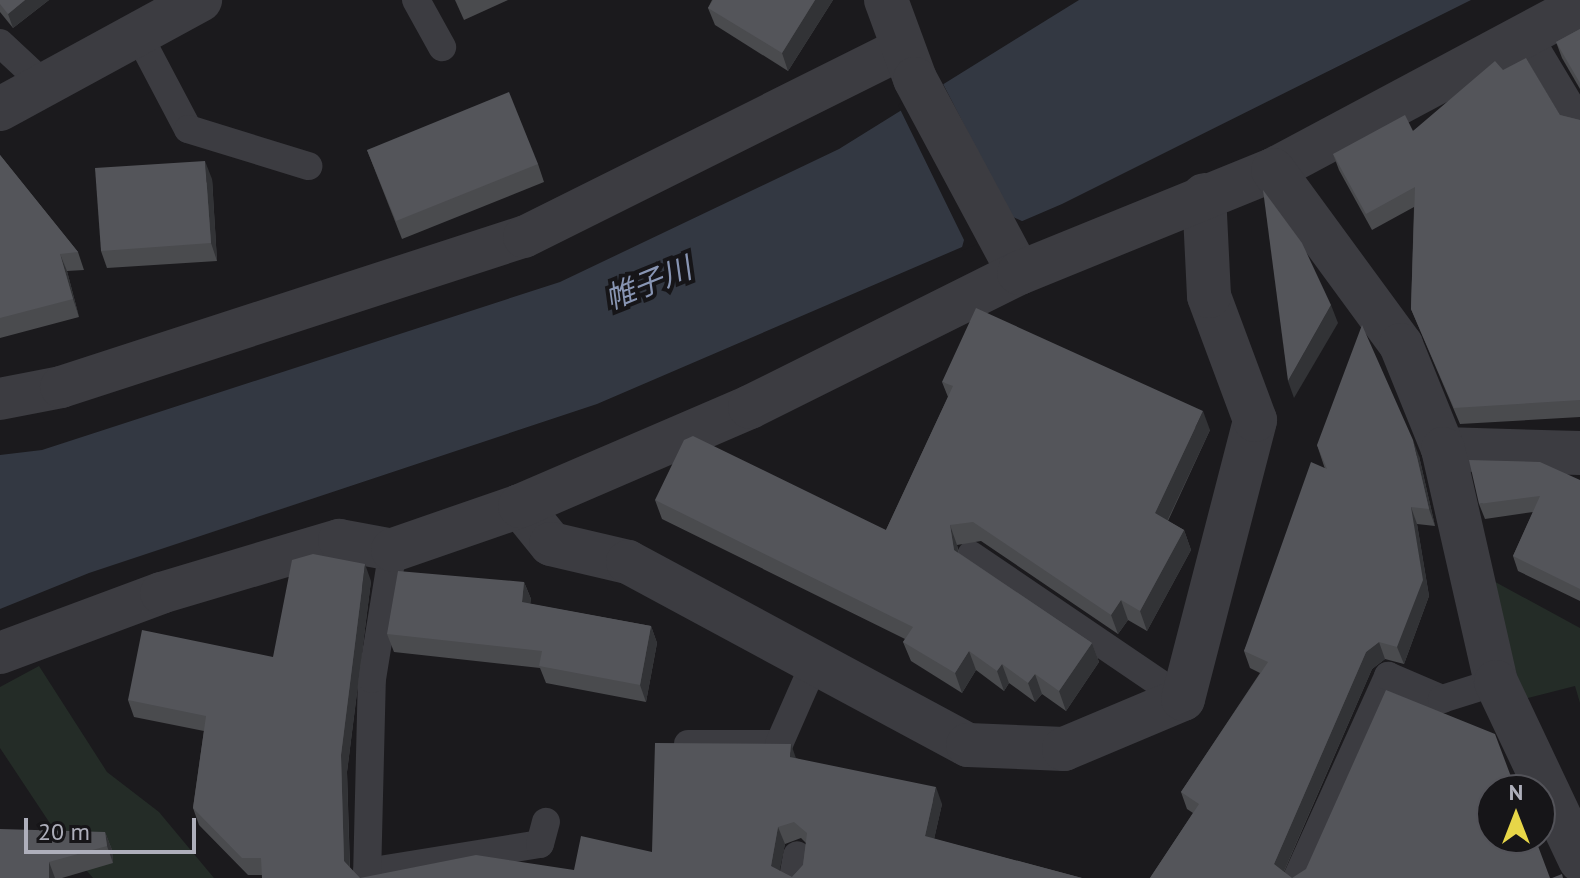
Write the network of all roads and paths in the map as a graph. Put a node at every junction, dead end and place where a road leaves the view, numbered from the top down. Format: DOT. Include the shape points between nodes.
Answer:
graph roads {
  1 [pos="200,0"];
  2 [pos="416,0"];
  3 [pos="886,0"];
  4 [pos="1580,6"];
  5 [pos="1528,35"];
  6 [pos="139,36"];
  7 [pos="0,43"];
  8 [pos="442,47"];
  9 [pos="908,64"];
  10 [pos="45,85"];
  11 [pos="0,109"];
  12 [pos="1580,122"];
  13 [pos="308,166"];
  14 [pos="1273,170"];
  15 [pos="1204,195"];
  16 [pos="1011,258"];
  17 [pos="0,399"];
  18 [pos="1443,449"];
  19 [pos="1580,453"];
  20 [pos="520,506"];
  21 [pos="393,550"];
  22 [pos="971,555"];
  23 [pos="0,653"];
  24 [pos="815,662"];
  25 [pos="1496,682"];
  26 [pos="1183,699"];
  27 [pos="659,743"];
  28 [pos="546,822"];
  29 [pos="1580,860"];
  30 [pos="367,875"];
  31 [pos="1297,878"];
  1 -- 6 [label="street"];
  2 -- 8 [label="lane"];
  3 -- 9 [label="street"];
  4 -- 5 [label="street"];
  5 -- 12 [label="lane"];
  5 -- 14 [label="street"];
  6 -- 10 [label="street"];
  6 -- 13 [label="lane" via="188,129"];
  7 -- 10 [label="lane"];
  9 -- 16 [label="street"];
  9 -- 17 [label="street" via="524,237 61,387"];
  10 -- 11 [label="street"];
  14 -- 15 [label="street"];
  14 -- 18 [label="street" via="1401,345"];
  15 -- 16 [label="street"];
  15 -- 26 [label="street" via="1209,296 1255,420"];
  16 -- 20 [label="street" via="750,407"];
  18 -- 19 [label="street"];
  18 -- 25 [label="street"];
  20 -- 21 [label="street"];
  20 -- 24 [label="street" via="551,544 628,562"];
  21 -- 23 [label="street" via="339,540 161,593"];
  21 -- 30 [label="lane" via="372,679"];
  22 -- 26 [label="lane"];
  24 -- 26 [label="street" via="968,745 1064,749"];
  24 -- 27 [label="lane" via="779,744"];
  25 -- 29 [label="street"];
  25 -- 31 [label="lane" via="1442,699 1388,676"];
  28 -- 30 [label="lane" via="540,844"];
}
